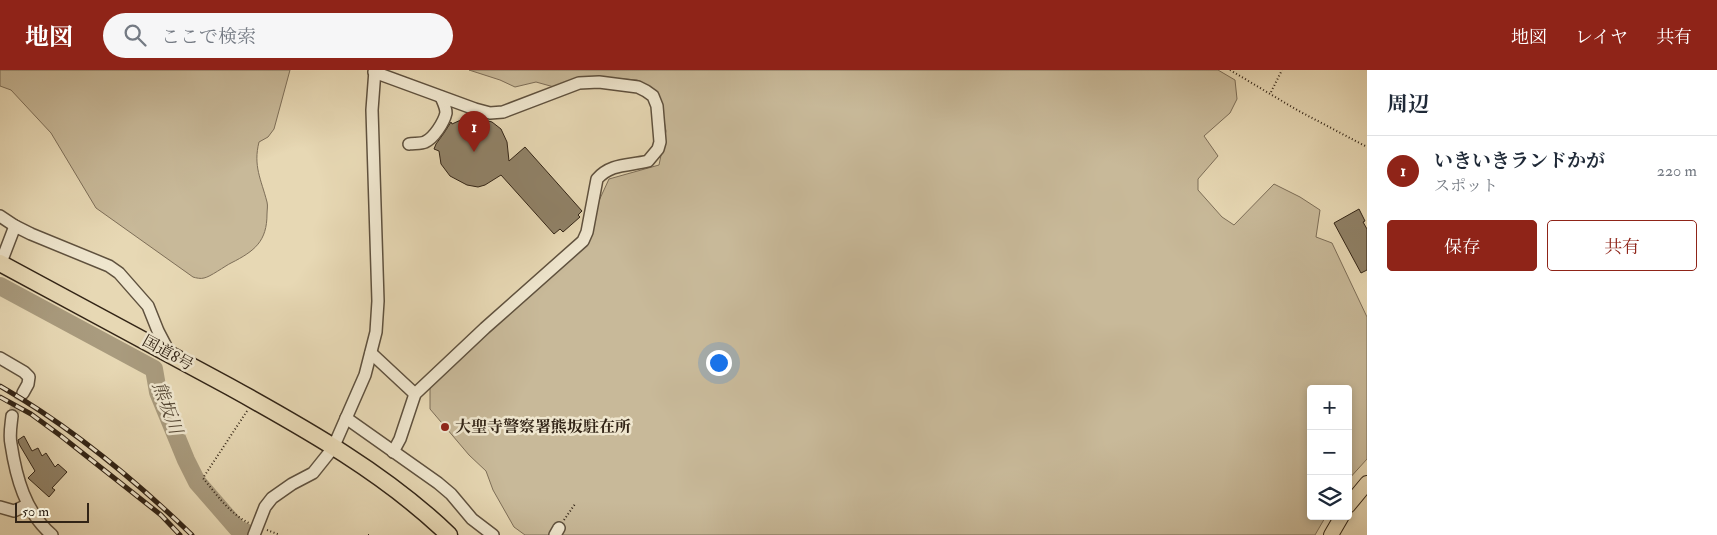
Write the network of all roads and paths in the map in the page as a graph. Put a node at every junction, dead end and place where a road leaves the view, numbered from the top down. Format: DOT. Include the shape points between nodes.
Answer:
graph roads {
  1 [pos="1230,70"];
  2 [pos="1282,70"];
  3 [pos="374,71"];
  4 [pos="1270,94"];
  5 [pos="441,97"];
  6 [pos="409,144"];
  7 [pos="1367,147"];
  8 [pos="0,216"];
  9 [pos="15,226"];
  10 [pos="0,264"];
  11 [pos="371,353"];
  12 [pos="170,354"];
  13 [pos="0,358"];
  14 [pos="23,393"];
  15 [pos="415,394"];
  16 [pos="248,411"];
  17 [pos="12,416"];
  18 [pos="346,418"];
  19 [pos="334,448"];
  20 [pos="393,452"];
  21 [pos="1367,483"];
  22 [pos="1352,501"];
  23 [pos="575,504"];
  24 [pos="27,505"];
  25 [pos="0,507"];
  26 [pos="1340,520"];
  27 [pos="255,531"];
  28 [pos="557,532"];
  29 [pos="52,535"];
  30 [pos="280,535"];
  31 [pos="438,535"];
  32 [pos="449,535"];
  33 [pos="493,535"];
  34 [pos="1331,535"];
  1 -- 4 [label="path"];
  2 -- 4 [label="path"];
  3 -- 5 [label="street"];
  3 -- 11 [label="street" via="372,110 378,301"];
  4 -- 7 [label="path"];
  5 -- 6 [label="street" via="446,113 441,125 425,142"];
  5 -- 15 [label="street" via="490,113 503,112 579,83 638,87 653,96 660,142 648,161 610,168 597,179 583,241"];
  8 -- 9 [label="street"];
  9 -- 10 [label="street"];
  9 -- 12 [label="street" via="119,273 148,306"];
  10 -- 12 [label="highway, 国道8号"];
  11 -- 15 [label="street"];
  11 -- 18 [label="street"];
  12 -- 19 [label="highway, 国道8号" via="266,406"];
  13 -- 14 [label="street" via="29,377"];
  15 -- 20 [label="street"];
  16 -- 27 [label="path" via="203,478"];
  17 -- 24 [label="street" via="10,442"];
  18 -- 19 [label="street"];
  18 -- 20 [label="street"];
  19 -- 27 [label="street" via="313,472 272,498"];
  19 -- 31 [label="highway, 国道8号" via="345,466"];
  19 -- 32 [label="highway, 国道8号" via="403,494"];
  20 -- 33 [label="street" via="438,483 472,519"];
  21 -- 22 [label="main road"];
  23 -- 28 [label="path"];
  24 -- 25 [label="street" via="14,511"];
  24 -- 29 [label="street"];
  26 -- 34 [label="main road"];
  27 -- 30 [label="path"];
}
